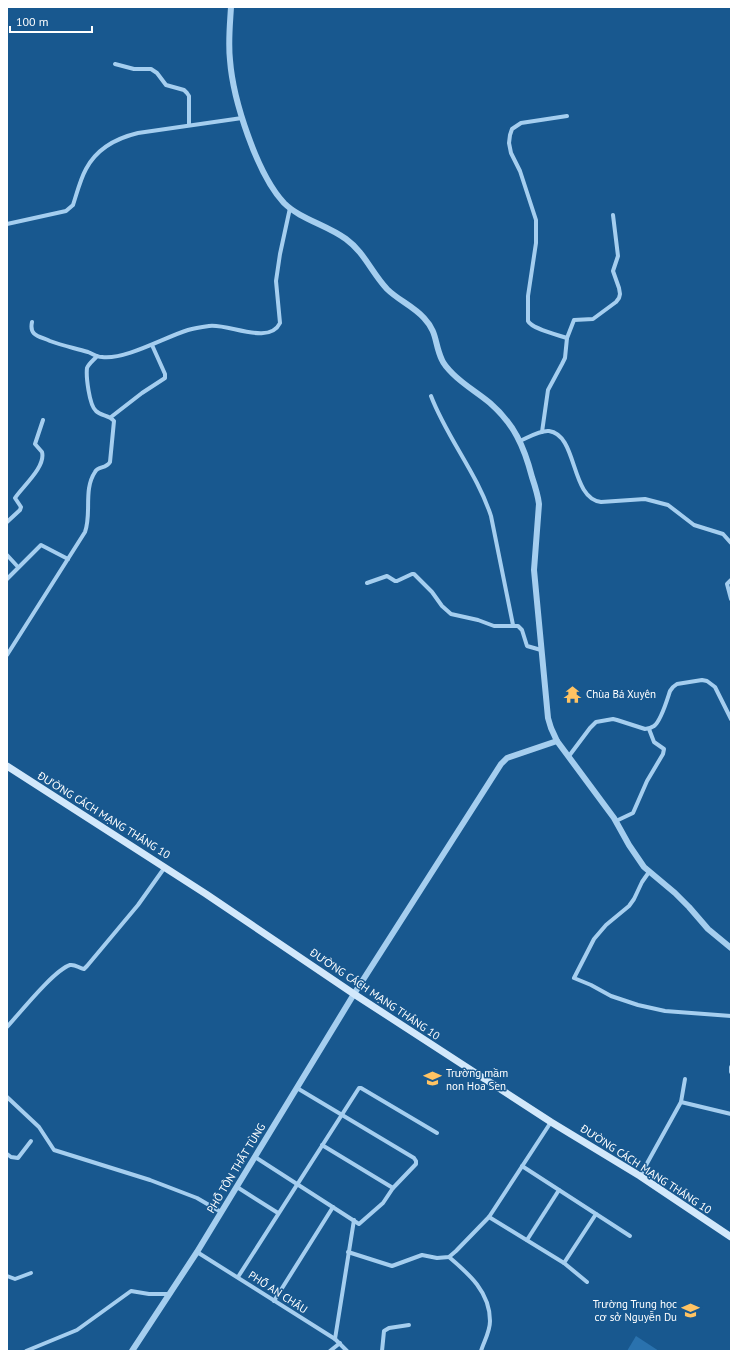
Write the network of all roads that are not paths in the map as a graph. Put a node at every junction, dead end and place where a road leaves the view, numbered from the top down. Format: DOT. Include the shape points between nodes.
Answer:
graph roads {
  1 [pos="231,7"];
  2 [pos="115,64"];
  3 [pos="567,116"];
  4 [pos="242,118"];
  5 [pos="189,126"];
  6 [pos="290,208"];
  7 [pos="613,215"];
  8 [pos="7,224"];
  9 [pos="32,322"];
  10 [pos="567,338"];
  11 [pos="152,345"];
  12 [pos="97,356"];
  13 [pos="431,396"];
  14 [pos="111,417"];
  15 [pos="43,420"];
  16 [pos="542,432"];
  17 [pos="520,441"];
  18 [pos="7,522"];
  19 [pos="731,543"];
  20 [pos="7,556"];
  21 [pos="68,559"];
  22 [pos="18,567"];
  23 [pos="7,579"];
  24 [pos="731,580"];
  25 [pos="367,583"];
  26 [pos="731,598"];
  27 [pos="513,625"];
  28 [pos="541,650"];
  29 [pos="8,651"];
  30 [pos="731,719"];
  31 [pos="649,729"];
  32 [pos="557,741"];
  33 [pos="568,756"];
  34 [pos="7,766"];
  35 [pos="616,821"];
  36 [pos="165,867"];
  37 [pos="649,872"];
  38 [pos="731,948"];
  39 [pos="354,994"];
  40 [pos="731,1016"];
  41 [pos="7,1027"];
  42 [pos="731,1067"];
  43 [pos="731,1072"];
  44 [pos="685,1079"];
  45 [pos="297,1088"];
  46 [pos="7,1097"];
  47 [pos="681,1102"];
  48 [pos="341,1114"];
  49 [pos="731,1114"];
  50 [pos="551,1122"];
  51 [pos="437,1133"];
  52 [pos="31,1141"];
  53 [pos="322,1144"];
  54 [pos="7,1154"];
  55 [pos="255,1157"];
  56 [pos="522,1166"];
  57 [pos="640,1176"];
  58 [pos="297,1184"];
  59 [pos="236,1187"];
  60 [pos="393,1188"];
  61 [pos="559,1190"];
  62 [pos="333,1207"];
  63 [pos="221,1212"];
  64 [pos="278,1213"];
  65 [pos="596,1214"];
  66 [pos="489,1217"];
  67 [pos="354,1220"];
  68 [pos="630,1236"];
  69 [pos="731,1237"];
  70 [pos="526,1240"];
  71 [pos="197,1252"];
  72 [pos="348,1252"];
  73 [pos="449,1257"];
  74 [pos="564,1263"];
  75 [pos="31,1273"];
  76 [pos="7,1276"];
  77 [pos="238,1277"];
  78 [pos="587,1282"];
  79 [pos="169,1294"];
  80 [pos="274,1300"];
  81 [pos="409,1325"];
  82 [pos="335,1339"];
  83 [pos="340,1343"];
  84 [pos="26,1351"];
  85 [pos="132,1351"];
  86 [pos="330,1351"];
  87 [pos="347,1351"];
  88 [pos="382,1351"];
  89 [pos="481,1351"];
  1 -- 4 [label="street" via="229,58"];
  2 -- 5 [label="street" via="134,69 151,68 166,85 184,90 189,96"];
  3 -- 10 [label="street" via="521,122 512,129 509,143 536,224 536,243 528,296 528,321 534,327"];
  4 -- 5 [label="street"];
  4 -- 6 [label="street" via="262,169 277,194"];
  5 -- 8 [label="street" via="124,136 110,143 98,153 85,170 70,208"];
  6 -- 11 [label="street" via="276,281 280,323 276,329 257,334 224,326 210,326 188,330"];
  6 -- 17 [label="street" via="337,232 365,257 386,288 414,308 431,327 446,366 496,410 514,429"];
  7 -- 10 [label="street" via="618,256 613,271 619,288 619,298 593,318 574,320"];
  9 -- 12 [label="street" via="31,329 34,334 62,346"];
  10 -- 16 [label="street" via="562,364 546,396"];
  11 -- 12 [label="street" via="105,358"];
  11 -- 14 [label="street" via="165,378"];
  12 -- 14 [label="street" via="87,370 91,403 98,412"];
  13 -- 27 [label="street" via="438,414 487,503"];
  14 -- 21 [label="street" via="115,423 110,462 94,473 88,495 87,526"];
  15 -- 18 [label="street" via="35,444 42,452 42,459 33,477 15,498 21,507 20,510"];
  16 -- 17 [label="street"];
  16 -- 19 [label="street" via="548,431 561,437 586,493 595,501 645,499 668,505 694,525 723,534"];
  17 -- 28 [label="street" via="538,500 534,570"];
  20 -- 22 [label="street"];
  21 -- 22 [label="street" via="41,545"];
  21 -- 29 [label="street"];
  22 -- 23 [label="street"];
  24 -- 26 [label="street" via="727,584"];
  25 -- 27 [label="street" via="387,576 397,581 414,574 451,614 498,626"];
  27 -- 28 [label="street" via="522,630 527,646"];
  28 -- 32 [label="street" via="548,718"];
  30 -- 31 [label="street" via="715,687 702,680 673,687 658,722"];
  31 -- 33 [label="street" via="613,719 596,722"];
  31 -- 35 [label="street" via="654,742 664,750 663,754 647,781 633,813"];
  32 -- 33 [label="street"];
  32 -- 39 [label="street, PHỐ TÔN THẤT TÙNG" via="508,758 501,764"];
  33 -- 35 [label="street"];
  34 -- 36 [label="main road, ĐƯỜNG CÁCH MẠNG THÁNG 10"];
  35 -- 37 [label="street" via="629,845"];
  36 -- 39 [label="main road, ĐƯỜNG CÁCH MẠNG THÁNG 10"];
  36 -- 41 [label="street" via="138,905 87,966 84,969 71,965 56,974"];
  37 -- 38 [label="street" via="675,893 708,929"];
  37 -- 40 [label="street" via="634,900 594,939 574,978 591,984 611,996 638,1005 664,1011"];
  39 -- 45 [label="street, PHỐ TÔN THẤT TÙNG"];
  39 -- 50 [label="main road, ĐƯỜNG CÁCH MẠNG THÁNG 10"];
  42 -- 43 [label="street"];
  44 -- 47 [label="street"];
  45 -- 48 [label="street"];
  45 -- 55 [label="street, PHỐ TÔN THẤT TÙNG"];
  46 -- 63 [label="street" via="40,1127 54,1150 150,1180 197,1198"];
  47 -- 49 [label="street"];
  47 -- 57 [label="street"];
  48 -- 51 [label="street" via="357,1090 362,1088"];
  48 -- 53 [label="street"];
  48 -- 60 [label="street" via="416,1160 416,1164"];
  50 -- 56 [label="street"];
  50 -- 57 [label="main road, ĐƯỜNG CÁCH MẠNG THÁNG 10"];
  52 -- 54 [label="street" via="18,1158"];
  53 -- 58 [label="street"];
  53 -- 60 [label="street"];
  55 -- 58 [label="street"];
  55 -- 59 [label="street, PHỐ TÔN THẤT TÙNG"];
  56 -- 61 [label="street"];
  56 -- 66 [label="street"];
  57 -- 69 [label="main road, ĐƯỜNG CÁCH MẠNG THÁNG 10"];
  58 -- 62 [label="street"];
  58 -- 64 [label="street"];
  59 -- 63 [label="street, PHỐ TÔN THẤT TÙNG"];
  59 -- 64 [label="street"];
  60 -- 67 [label="street" via="383,1203 359,1224"];
  61 -- 65 [label="street"];
  61 -- 70 [label="street"];
  62 -- 67 [label="street"];
  62 -- 80 [label="street"];
  63 -- 71 [label="street, PHỐ TÔN THẤT TÙNG"];
  64 -- 77 [label="street"];
  65 -- 68 [label="street"];
  65 -- 74 [label="street"];
  66 -- 70 [label="street"];
  66 -- 73 [label="street"];
  67 -- 72 [label="street"];
  70 -- 74 [label="street"];
  71 -- 77 [label="street, PHỐ AN CHÂU"];
  71 -- 79 [label="street, PHỐ TÔN THẤT TÙNG"];
  72 -- 73 [label="street" via="392,1266 422,1255"];
  72 -- 82 [label="street"];
  73 -- 89 [label="street" via="471,1276 483,1292 488,1306 490,1321"];
  74 -- 78 [label="street"];
  75 -- 76 [label="street" via="15,1279"];
  77 -- 80 [label="street, PHỐ AN CHÂU"];
  79 -- 84 [label="street" via="131,1291 76,1330"];
  79 -- 85 [label="street, PHỐ TÔN THẤT TÙNG"];
  80 -- 82 [label="street, PHỐ AN CHÂU"];
  81 -- 88 [label="street" via="384,1331"];
  82 -- 83 [label="street, PHỐ AN CHÂU"];
  83 -- 86 [label="street"];
  83 -- 87 [label="street, PHỐ AN CHÂU"];
}
